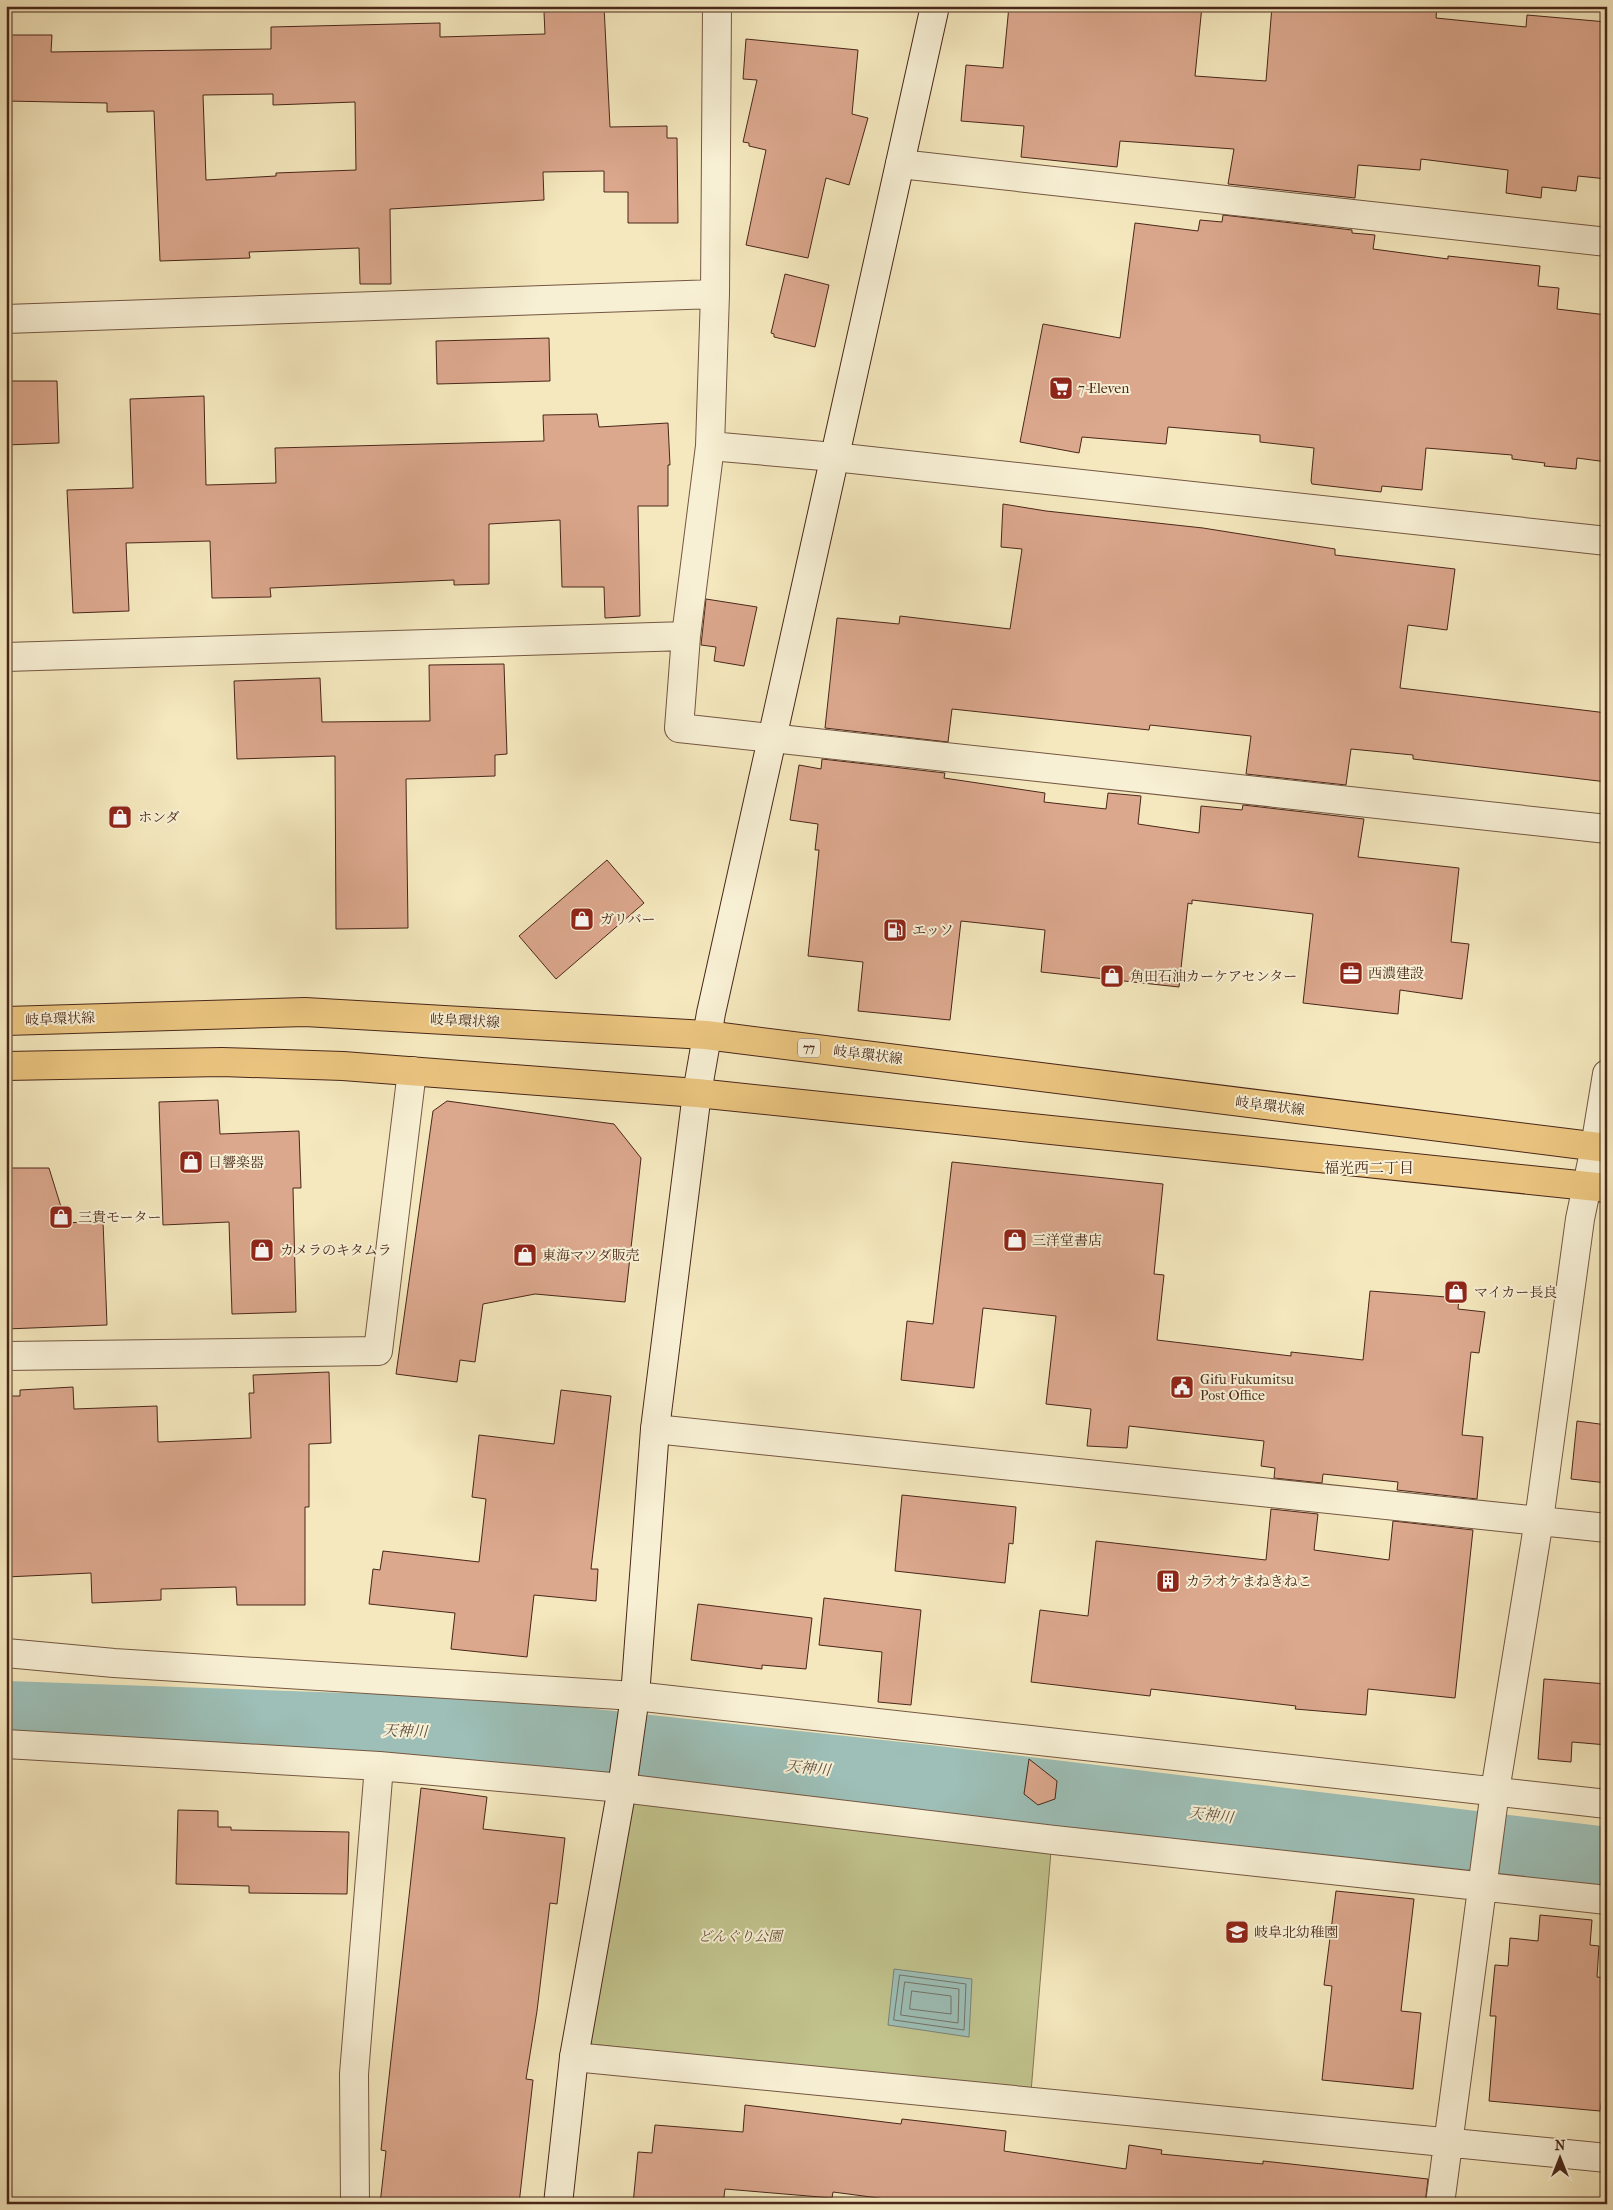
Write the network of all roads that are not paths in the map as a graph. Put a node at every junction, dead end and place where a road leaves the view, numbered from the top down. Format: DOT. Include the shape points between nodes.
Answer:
graph roads {
  1 [pos="717,6"];
  2 [pos="935,6"];
  3 [pos="900,164"];
  4 [pos="1607,242"];
  5 [pos="715,294"];
  6 [pos="6,319"];
  7 [pos="710,446"];
  8 [pos="834,457"];
  9 [pos="1607,541"];
  10 [pos="686,636"];
  11 [pos="6,657"];
  12 [pos="772,737"];
  13 [pos="1607,829"];
  14 [pos="6,1021"];
  15 [pos="706,1035"];
  16 [pos="6,1066"];
  17 [pos="412,1071"];
  18 [pos="1607,1074"];
  19 [pos="696,1092"];
  20 [pos="1601,1148"];
  21 [pos="1596,1187"];
  22 [pos="6,1356"];
  23 [pos="655,1429"];
  24 [pos="1539,1520"];
  25 [pos="1607,1528"];
  26 [pos="6,1653"];
  27 [pos="634,1696"];
  28 [pos="6,1744"];
  29 [pos="379,1766"];
  30 [pos="622,1788"];
  31 [pos="1494,1798"];
  32 [pos="1607,1804"];
  33 [pos="1483,1879"];
  34 [pos="1607,1900"];
  35 [pos="574,2057"];
  36 [pos="1449,2142"];
  37 [pos="1607,2158"];
  38 [pos="355,2204"];
  39 [pos="558,2204"];
  40 [pos="1440,2204"];
  1 -- 5 [label="street"];
  2 -- 3 [label="street"];
  3 -- 4 [label="street"];
  3 -- 8 [label="street"];
  5 -- 6 [label="street"];
  5 -- 7 [label="street"];
  7 -- 8 [label="street"];
  7 -- 10 [label="street"];
  8 -- 9 [label="street"];
  8 -- 12 [label="street"];
  10 -- 11 [label="street"];
  10 -- 12 [label="street" via="679,728"];
  12 -- 13 [label="street"];
  12 -- 15 [label="street"];
  14 -- 15 [label="main road, 岐阜環状線 / 77" via="305,1012"];
  15 -- 19 [label="street"];
  15 -- 20 [label="main road, 岐阜環状線 / 77"];
  16 -- 17 [label="main road" via="222,1062"];
  17 -- 19 [label="main road"];
  17 -- 22 [label="street" via="378,1351"];
  18 -- 20 [label="street"];
  19 -- 21 [label="main road"];
  19 -- 23 [label="street"];
  20 -- 21 [label="street"];
  21 -- 24 [label="street"];
  23 -- 24 [label="street"];
  23 -- 27 [label="street"];
  24 -- 25 [label="street"];
  24 -- 31 [label="street"];
  26 -- 27 [label="street" via="114,1663"];
  27 -- 30 [label="street"];
  27 -- 31 [label="street"];
  28 -- 29 [label="street"];
  29 -- 30 [label="street"];
  29 -- 38 [label="street" via="354,2074"];
  30 -- 33 [label="street" via="1044,1839"];
  30 -- 35 [label="street"];
  31 -- 32 [label="street"];
  31 -- 33 [label="street"];
  33 -- 34 [label="street"];
  33 -- 36 [label="street"];
  35 -- 36 [label="street"];
  35 -- 39 [label="street"];
  36 -- 37 [label="street"];
  36 -- 40 [label="street"];
}
